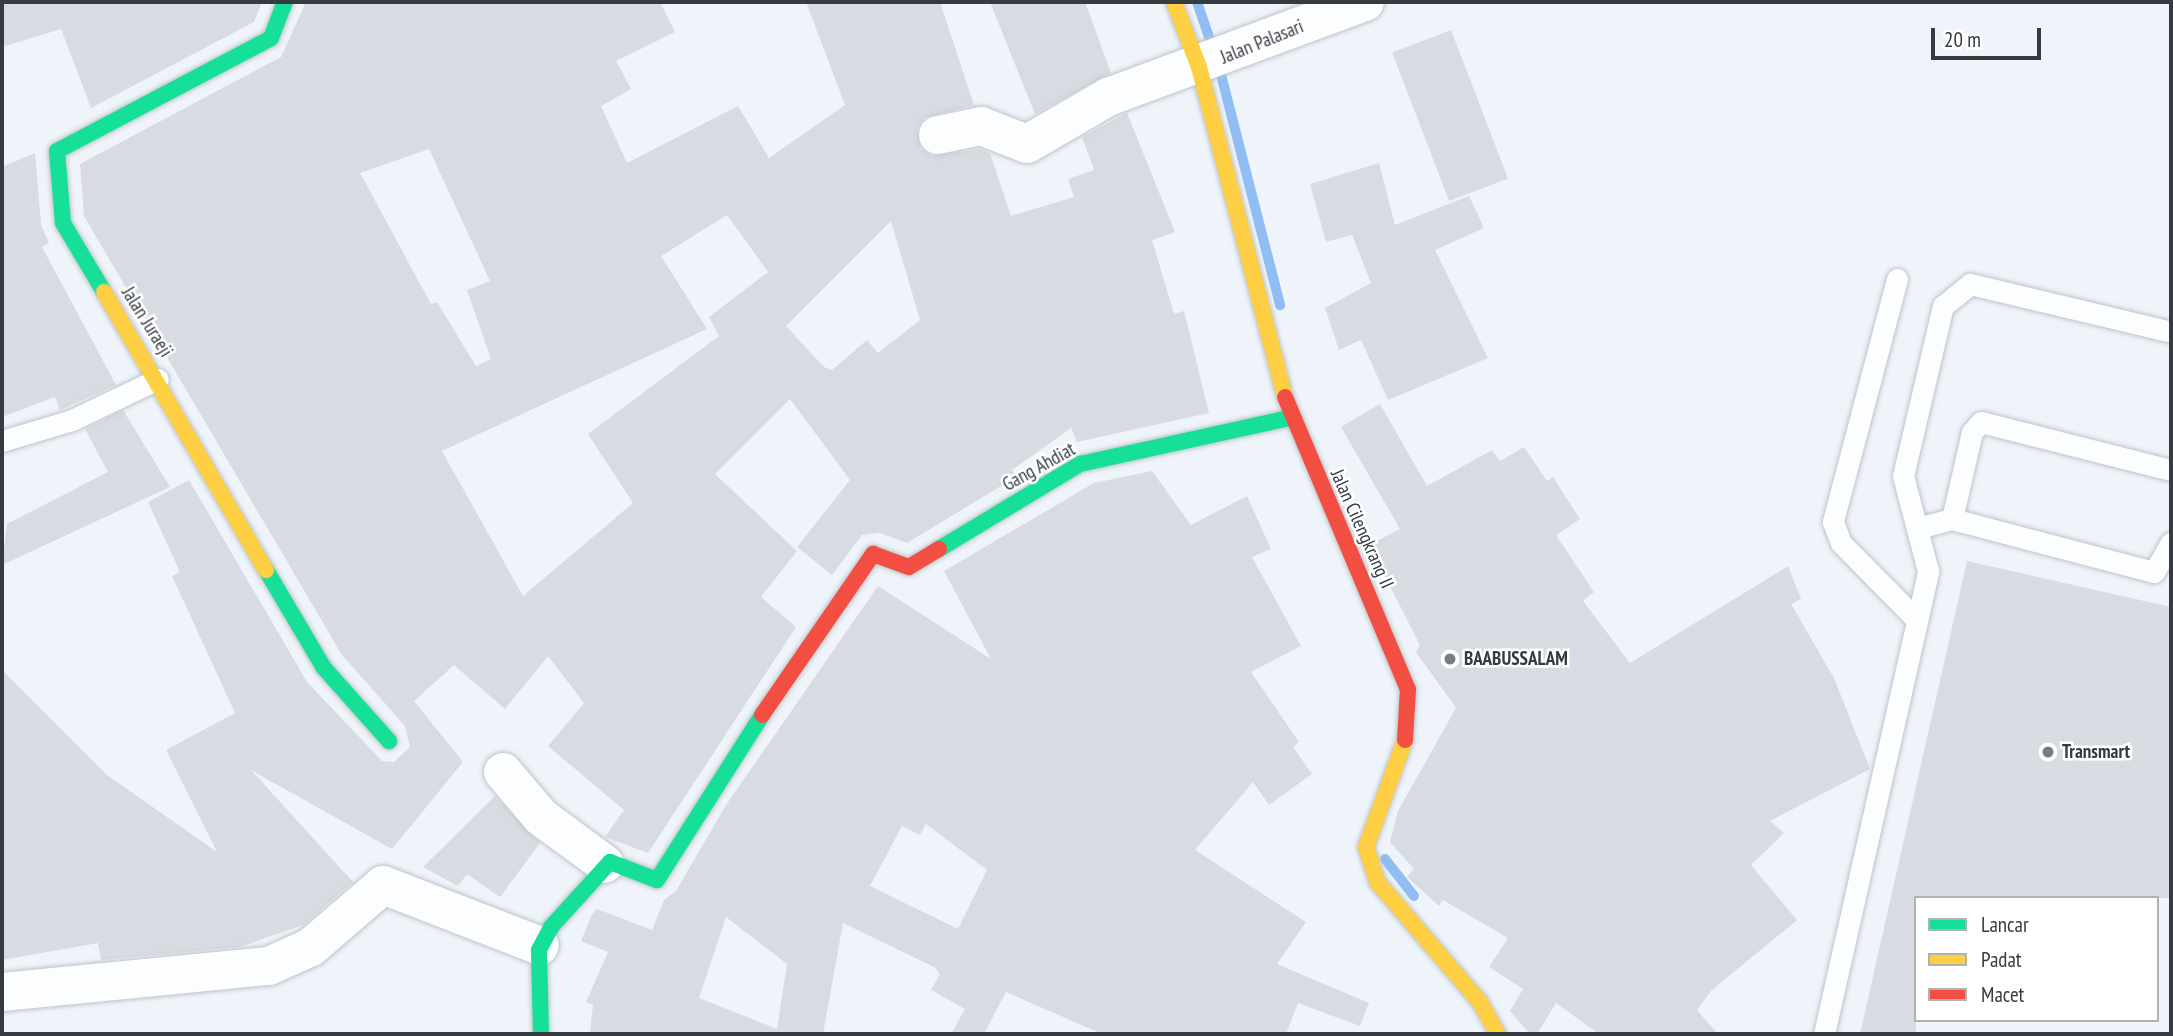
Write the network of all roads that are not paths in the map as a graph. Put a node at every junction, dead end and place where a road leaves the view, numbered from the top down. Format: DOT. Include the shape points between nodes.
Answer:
graph roads {
  1 [pos="285,2"];
  2 [pos="1174,2"];
  3 [pos="1364,2"];
  4 [pos="1199,67"];
  5 [pos="938,135"];
  6 [pos="1897,279"];
  7 [pos="2171,332"];
  8 [pos="158,379"];
  9 [pos="1290,418"];
  10 [pos="2,441"];
  11 [pos="2171,470"];
  12 [pos="1952,519"];
  13 [pos="1919,528"];
  14 [pos="2171,542"];
  15 [pos="1917,620"];
  16 [pos="389,741"];
  17 [pos="503,772"];
  18 [pos="606,864"];
  19 [pos="540,946"];
  20 [pos="2,992"];
  21 [pos="541,1034"];
  22 [pos="1498,1034"];
  23 [pos="1824,1034"];
  1 -- 8 [label="street, Jalan Juraeji" via="271,38 57,151 68,238"];
  2 -- 4 [label="street, Jalan Cilengkrang II"];
  3 -- 4 [label="street, Jalan Palasari"];
  4 -- 5 [label="street, Jalan Palasari" via="1108,97 1027,144 981,125"];
  4 -- 9 [label="street, Jalan Cilengkrang II"];
  6 -- 15 [label="lane" via="1833,523 1841,543"];
  7 -- 13 [label="lane" via="1970,284 1955,290 1943,306 1903,476"];
  8 -- 10 [label="lane" via="72,420"];
  8 -- 16 [label="street, Jalan Juraeji" via="324,668"];
  9 -- 18 [label="street, Gang Ahdiat" via="1080,464 909,567 881,554 866,561 708,793 657,880"];
  9 -- 22 [label="street, Jalan Cilengkrang II" via="1409,689 1404,749 1377,803 1366,847 1378,883 1480,1002"];
  11 -- 12 [label="lane" via="1981,422 1972,432"];
  12 -- 13 [label="lane"];
  12 -- 14 [label="lane" via="2154,572"];
  13 -- 15 [label="lane" via="1928,570"];
  15 -- 23 [label="lane"];
  17 -- 18 [label="street" via="541,817"];
  18 -- 19 [label="street"];
  19 -- 20 [label="street" via="383,885 312,947 269,967"];
  19 -- 21 [label="street"];
}
